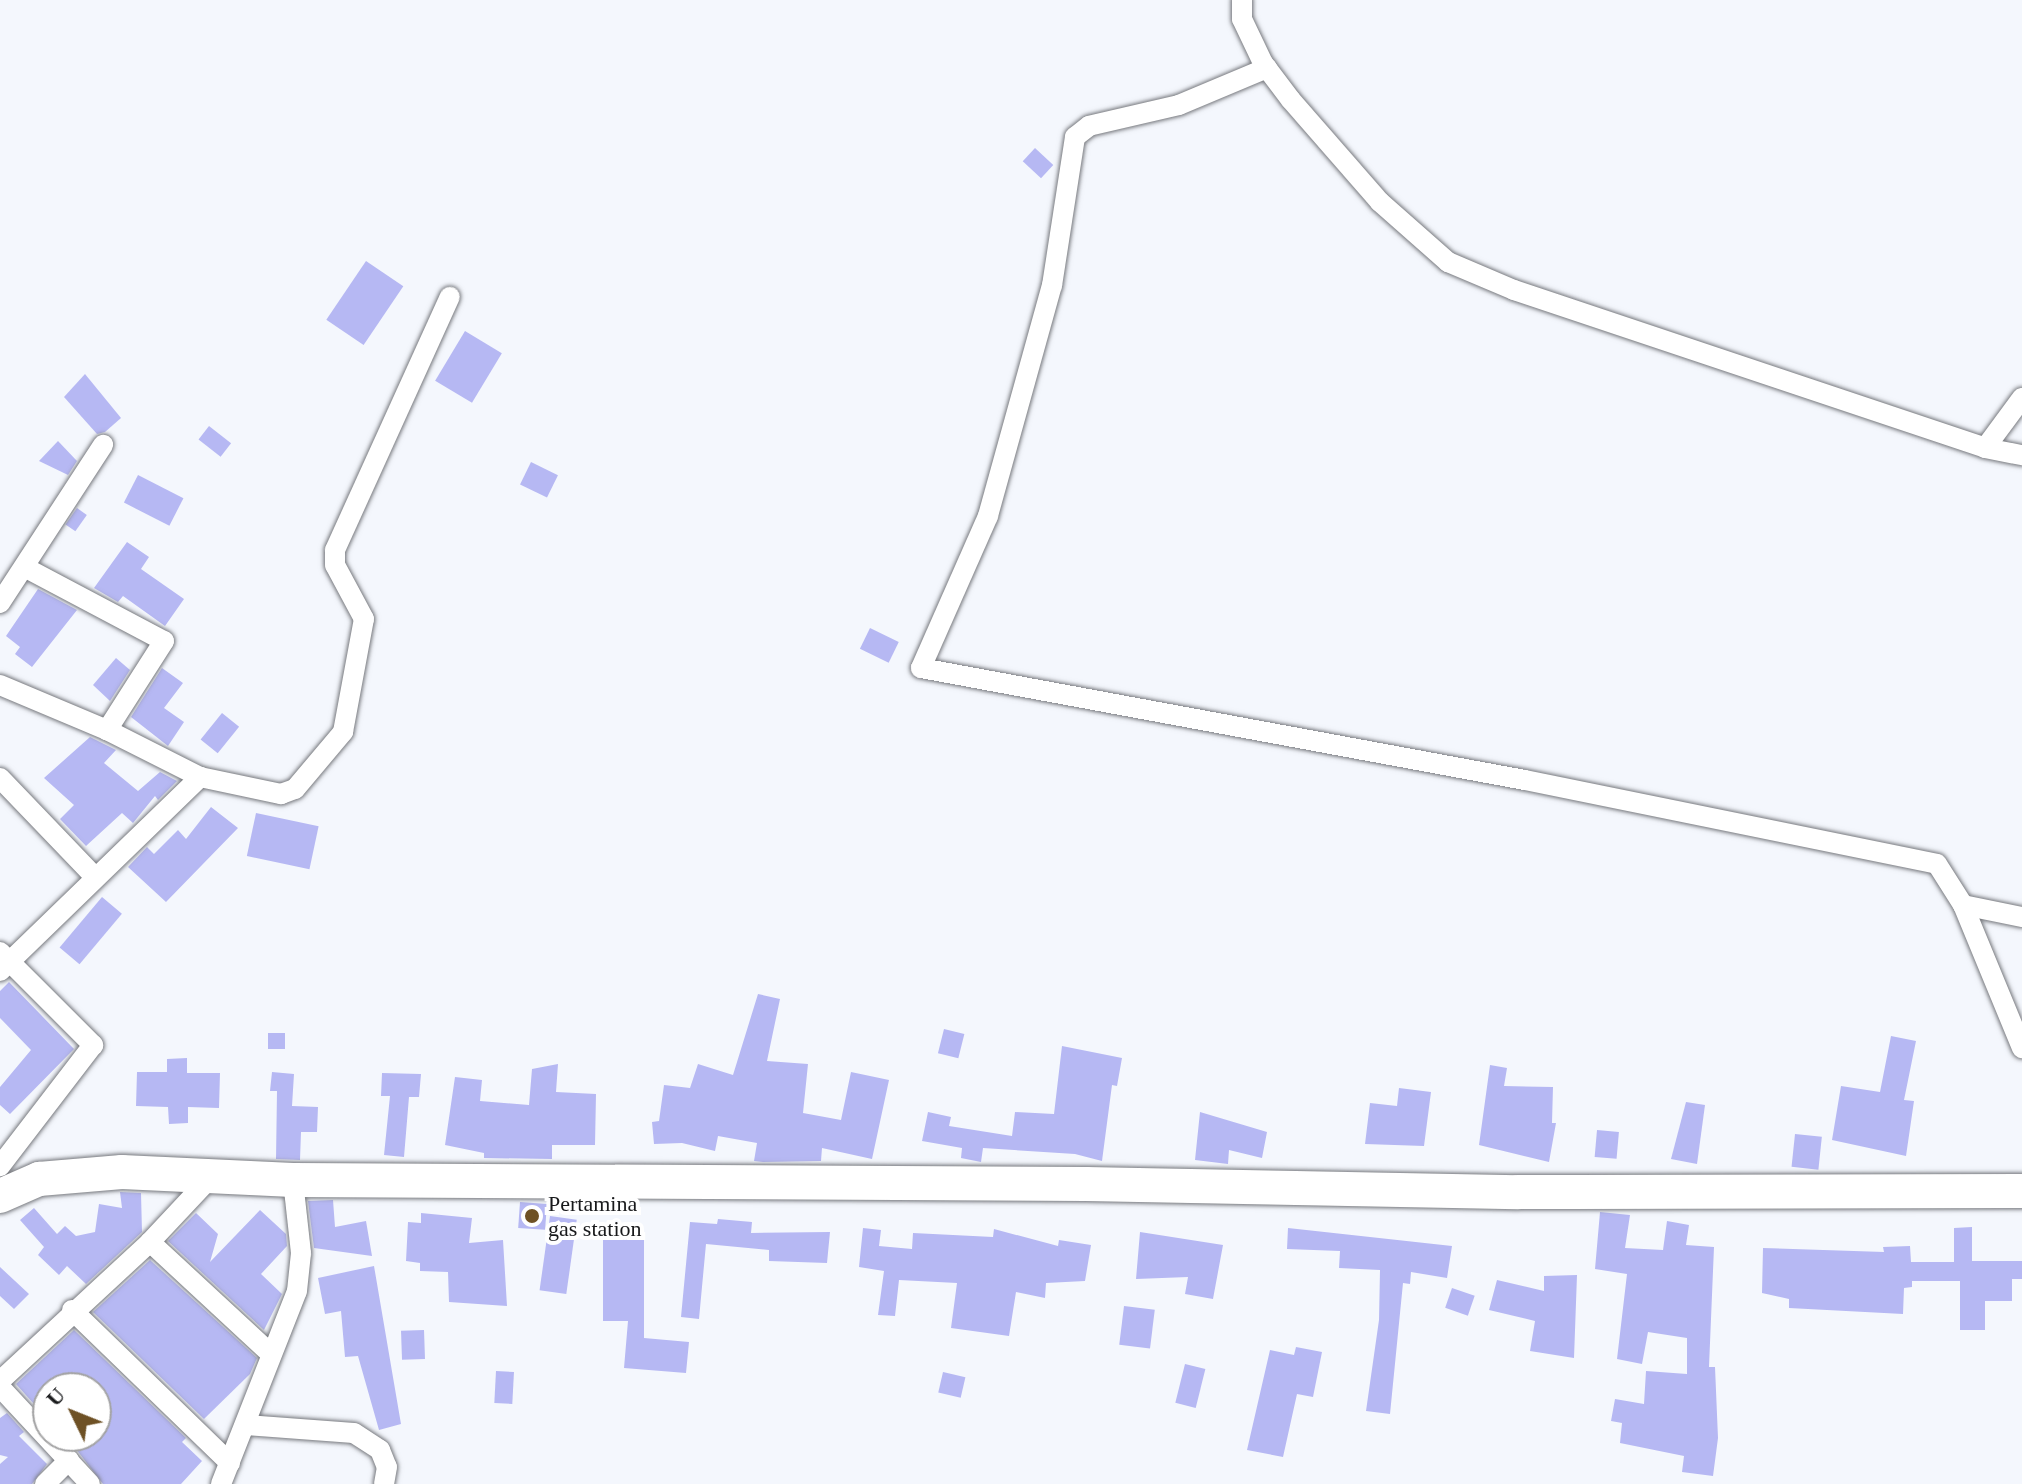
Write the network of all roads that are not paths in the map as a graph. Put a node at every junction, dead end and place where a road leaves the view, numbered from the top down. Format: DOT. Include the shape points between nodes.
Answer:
graph roads {
  1 [pos="1242,0"];
  2 [pos="1267,68"];
  3 [pos="450,297"];
  4 [pos="2022,398"];
  5 [pos="103,445"];
  6 [pos="1985,448"];
  7 [pos="2022,455"];
  8 [pos="26,568"];
  9 [pos="0,603"];
  10 [pos="0,685"];
  11 [pos="107,730"];
  12 [pos="200,777"];
  13 [pos="0,778"];
  14 [pos="95,877"];
  15 [pos="1963,905"];
  16 [pos="2022,917"];
  17 [pos="3,962"];
  18 [pos="2022,1048"];
  19 [pos="0,1166"];
  20 [pos="213,1175"];
  21 [pos="293,1180"];
  22 [pos="2022,1191"];
  23 [pos="0,1196"];
  24 [pos="150,1242"];
  25 [pos="72,1310"];
  26 [pos="271,1354"];
  27 [pos="0,1381"];
  28 [pos="0,1387"];
  29 [pos="246,1425"];
  30 [pos="69,1460"];
  31 [pos="230,1463"];
  32 [pos="45,1484"];
  33 [pos="90,1484"];
  34 [pos="221,1484"];
  35 [pos="384,1484"];
  1 -- 2 [label="street" via="1242,19"];
  2 -- 6 [label="street" via="1380,202 1448,262 1514,290"];
  2 -- 15 [label="street" via="1179,105 1089,126 1075,137 1052,285 993,501 970,566 921,668 1929,861 1943,869"];
  3 -- 12 [label="street" via="335,550 335,565 364,614 343,732 289,793"];
  4 -- 6 [label="street"];
  5 -- 8 [label="street"];
  6 -- 7 [label="street"];
  8 -- 9 [label="street"];
  8 -- 11 [label="street" via="164,641"];
  10 -- 11 [label="street"];
  11 -- 12 [label="street"];
  12 -- 14 [label="street"];
  13 -- 14 [label="street"];
  14 -- 17 [label="street"];
  15 -- 16 [label="street"];
  15 -- 18 [label="street"];
  17 -- 19 [label="street" via="93,1045"];
  20 -- 21 [label="highway"];
  20 -- 23 [label="highway" via="74,1172 39,1179"];
  20 -- 24 [label="street"];
  21 -- 22 [label="highway" via="1518,1192"];
  21 -- 26 [label="street" via="301,1253 297,1291"];
  24 -- 25 [label="street"];
  24 -- 26 [label="street"];
  25 -- 27 [label="street"];
  25 -- 31 [label="street"];
  26 -- 29 [label="street"];
  28 -- 30 [label="street"];
  29 -- 31 [label="street"];
  29 -- 35 [label="street" via="354,1433 380,1450 387,1467"];
  30 -- 32 [label="street"];
  30 -- 33 [label="street"];
  31 -- 34 [label="street"];
}
